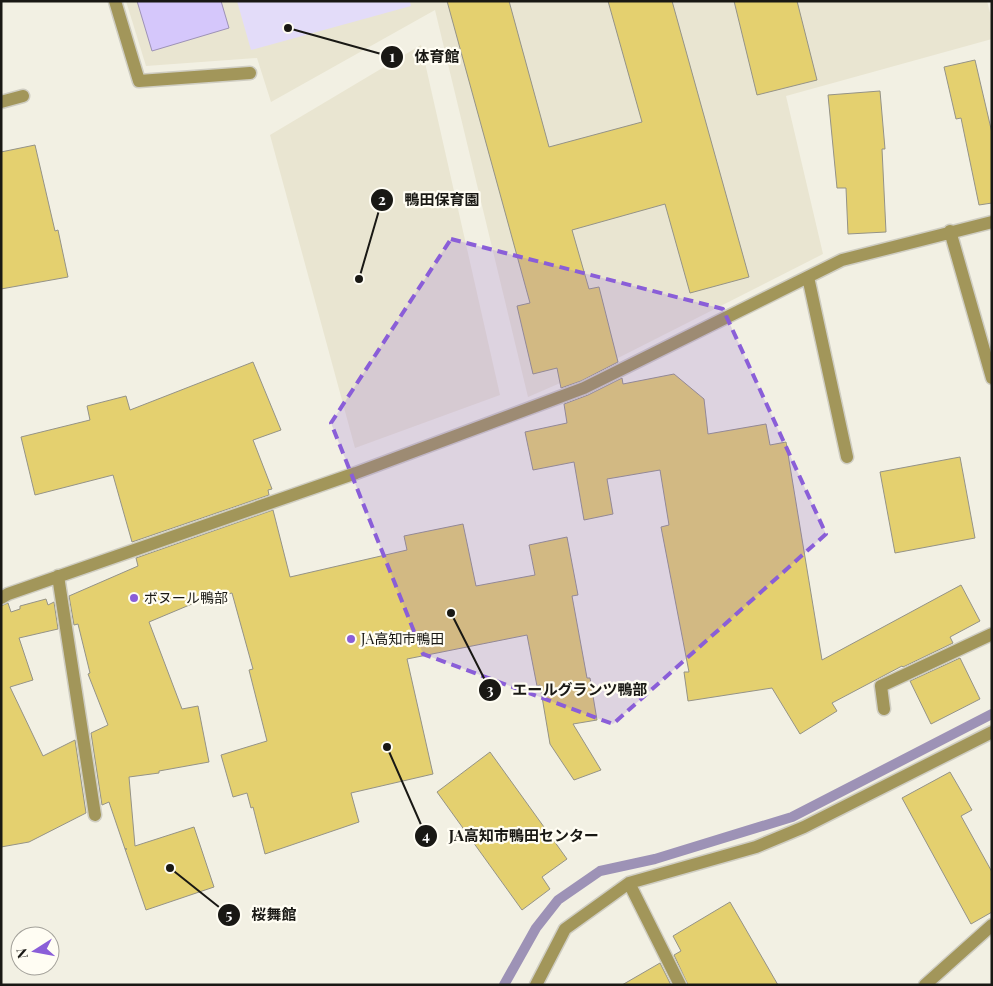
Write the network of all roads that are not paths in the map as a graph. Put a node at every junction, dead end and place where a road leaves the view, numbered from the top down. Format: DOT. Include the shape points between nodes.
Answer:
graph roads {
  1 [pos="115,1"];
  2 [pos="250,73"];
  3 [pos="23,96"];
  4 [pos="1,102"];
  5 [pos="992,222"];
  6 [pos="950,231"];
  7 [pos="808,277"];
  8 [pos="992,378"];
  9 [pos="847,457"];
  10 [pos="58,576"];
  11 [pos="1,598"];
  12 [pos="992,634"];
  13 [pos="884,709"];
  14 [pos="992,732"];
  15 [pos="95,815"];
  16 [pos="628,883"];
  17 [pos="992,925"];
  18 [pos="536,985"];
  19 [pos="680,985"];
  20 [pos="925,985"];
  1 -- 2 [label="street" via="139,81"];
  3 -- 4 [label="street"];
  5 -- 6 [label="street"];
  6 -- 7 [label="street" via="842,260"];
  6 -- 8 [label="street"];
  7 -- 9 [label="street"];
  7 -- 10 [label="street" via="584,388 356,473"];
  10 -- 11 [label="street"];
  10 -- 15 [label="street"];
  12 -- 13 [label="street" via="881,686"];
  14 -- 16 [label="street" via="804,828 756,847"];
  16 -- 18 [label="street" via="565,929"];
  16 -- 19 [label="street"];
  17 -- 20 [label="street"];
}
